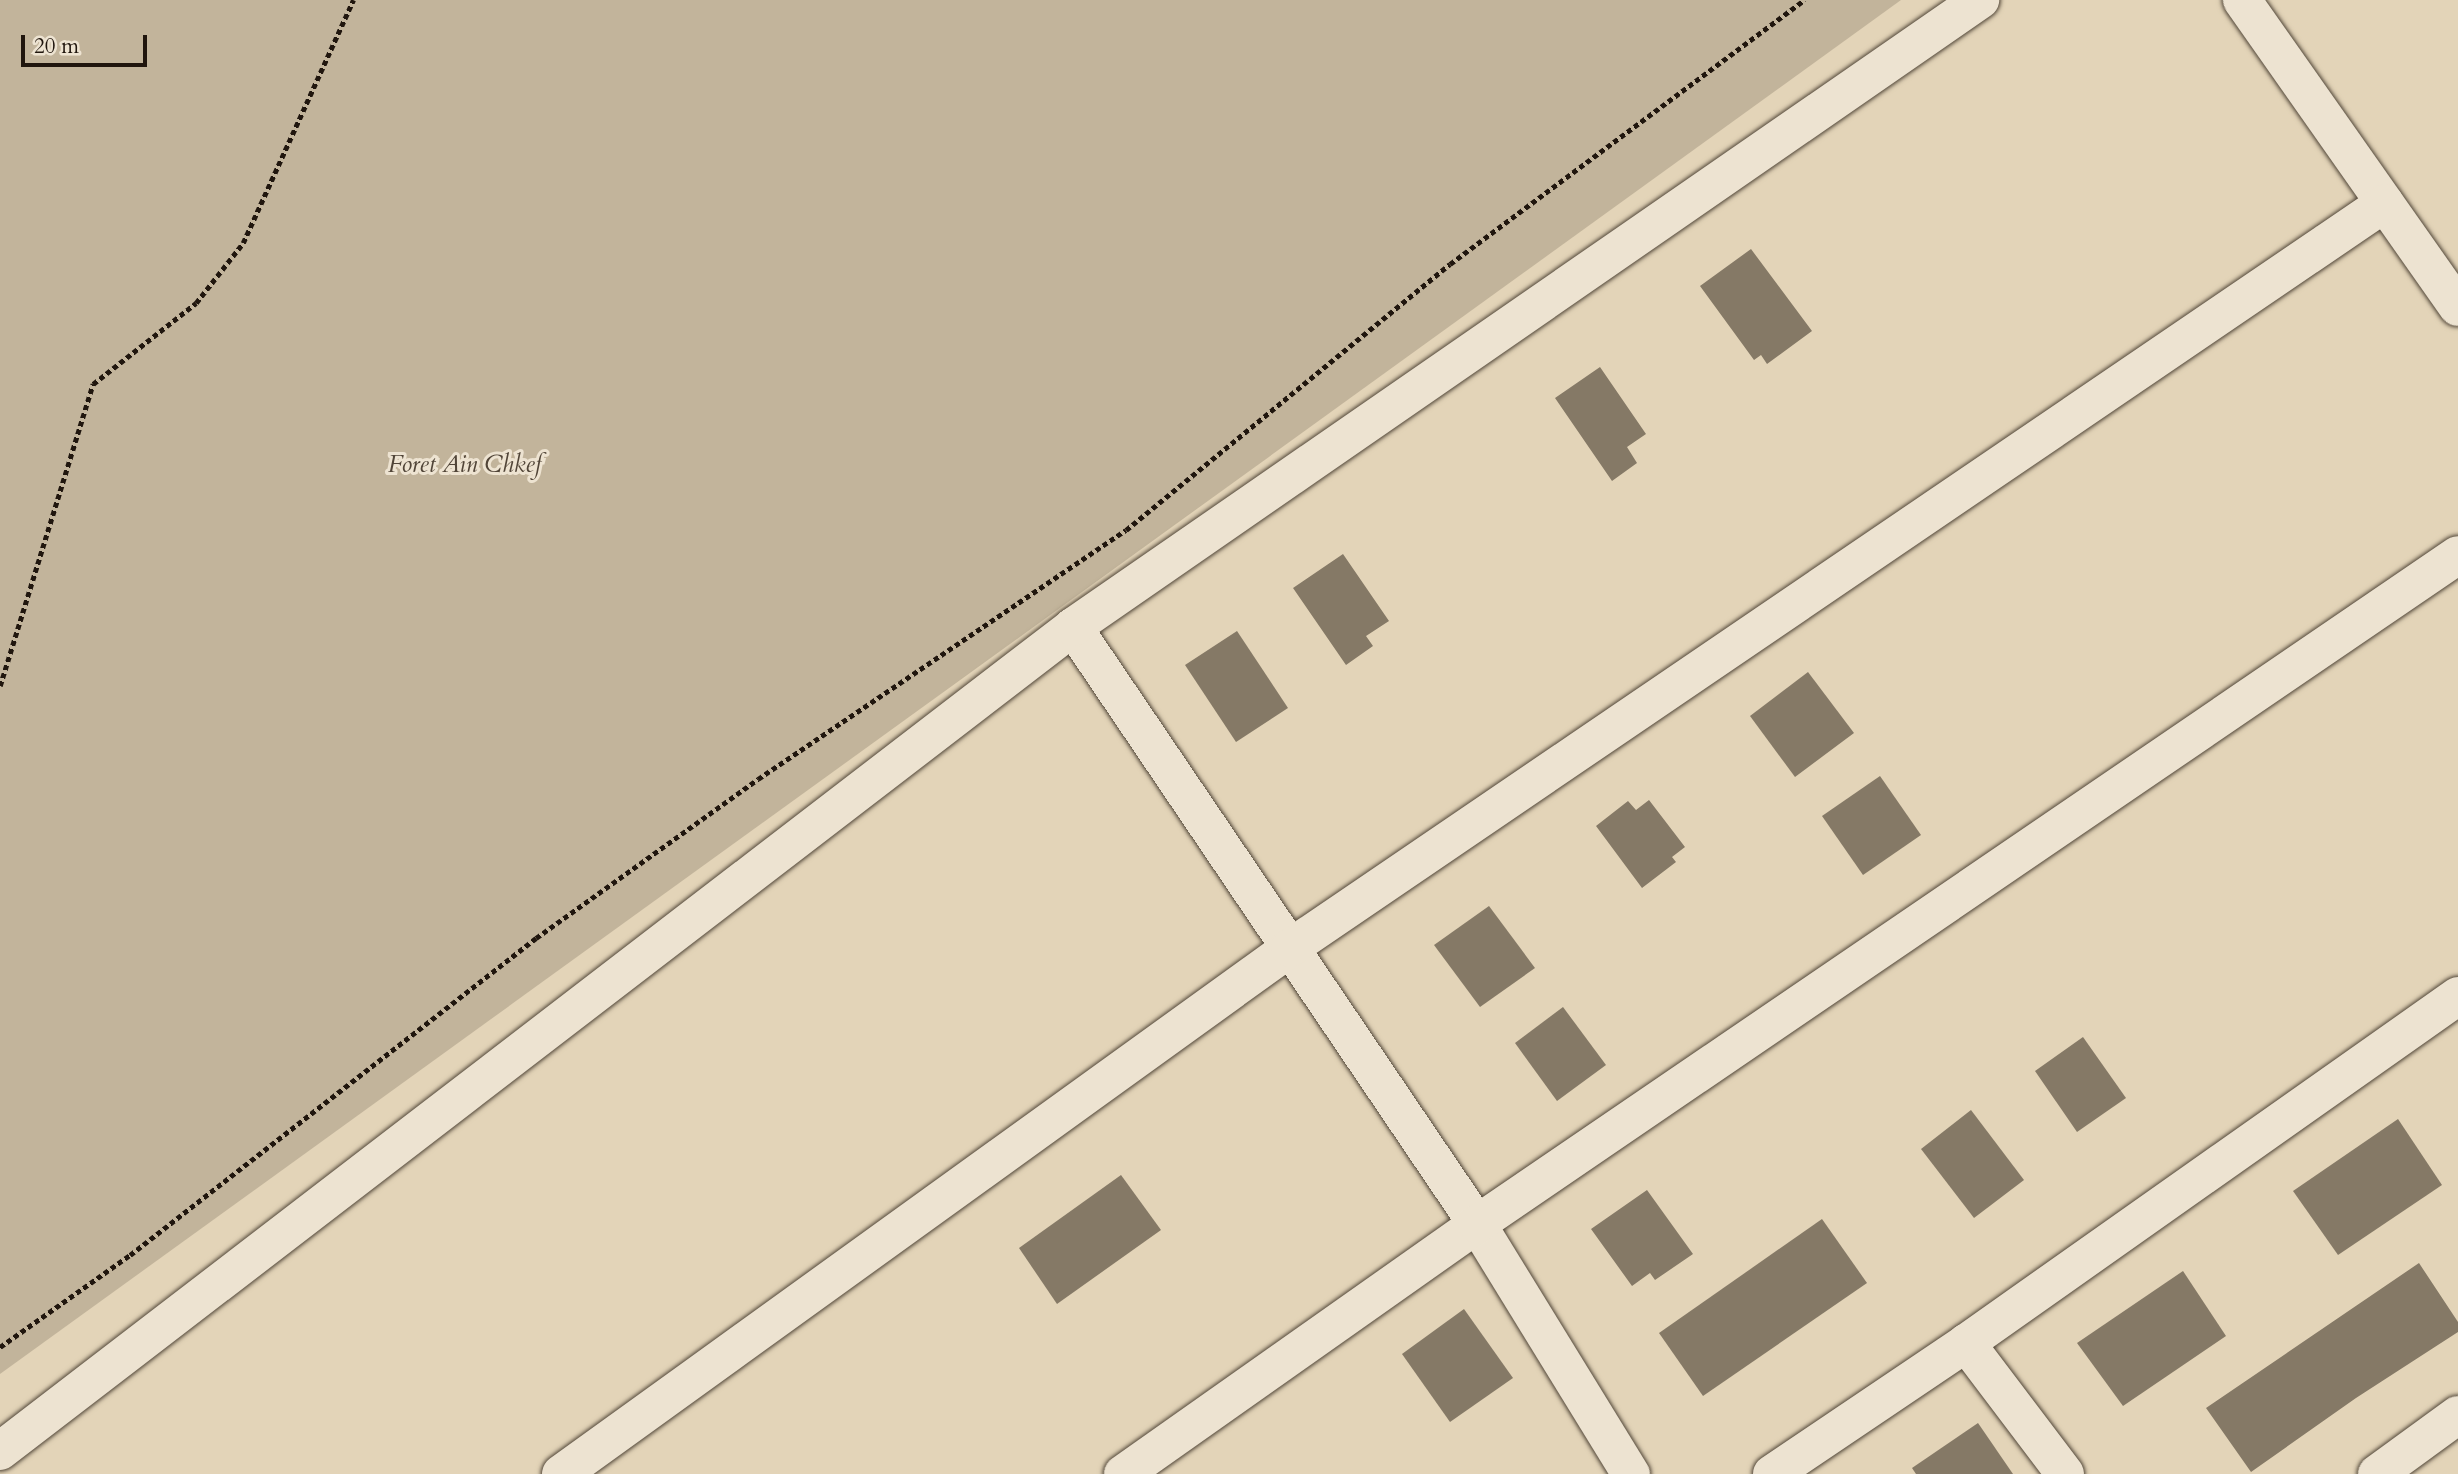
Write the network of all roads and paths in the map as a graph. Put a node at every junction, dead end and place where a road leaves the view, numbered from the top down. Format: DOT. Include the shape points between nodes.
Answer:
graph roads {
  1 [pos="353,0"];
  2 [pos="1804,0"];
  3 [pos="1980,0"];
  4 [pos="2242,0"];
  5 [pos="2385,203"];
  6 [pos="2458,307"];
  7 [pos="2458,555"];
  8 [pos="1073,627"];
  9 [pos="0,686"];
  10 [pos="1290,948"];
  11 [pos="2458,996"];
  12 [pos="1477,1224"];
  13 [pos="1966,1343"];
  14 [pos="0,1347"];
  15 [pos="2458,1415"];
  16 [pos="0,1451"];
  17 [pos="561,1474"];
  18 [pos="1123,1474"];
  19 [pos="1631,1474"];
  20 [pos="1772,1474"];
  21 [pos="2065,1474"];
  22 [pos="2377,1474"];
  1 -- 9 [label="path" via="243,243 196,303 93,384"];
  2 -- 14 [label="path" via="1450,264 1126,530 758,779 536,938 130,1255"];
  3 -- 8 [label="street"];
  4 -- 5 [label="street"];
  5 -- 6 [label="street"];
  5 -- 10 [label="street"];
  7 -- 12 [label="street"];
  8 -- 10 [label="street"];
  8 -- 16 [label="street"];
  10 -- 12 [label="street"];
  10 -- 17 [label="street"];
  11 -- 13 [label="street"];
  12 -- 18 [label="street"];
  12 -- 19 [label="street"];
  13 -- 20 [label="street"];
  13 -- 21 [label="street"];
  15 -- 22 [label="street"];
}
